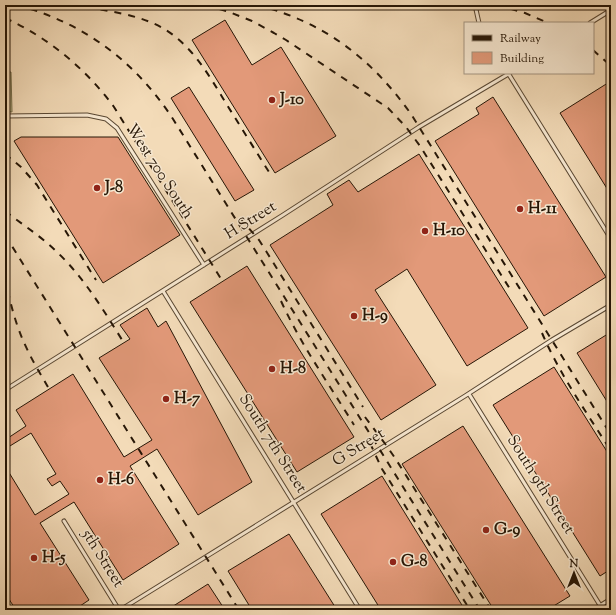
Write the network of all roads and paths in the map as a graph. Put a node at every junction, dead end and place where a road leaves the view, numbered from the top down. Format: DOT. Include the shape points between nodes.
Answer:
graph roads {
  1 [pos="476,5"];
  2 [pos="611,10"];
  3 [pos="479,22"];
  4 [pos="592,22"];
  5 [pos="507,74"];
  6 [pos="510,74"];
  7 [pos="5,116"];
  8 [pos="611,239"];
  9 [pos="204,265"];
  10 [pos="163,291"];
  11 [pos="611,305"];
  12 [pos="5,390"];
  13 [pos="469,394"];
  14 [pos="294,502"];
  15 [pos="64,521"];
  16 [pos="611,599"];
  17 [pos="600,606"];
  18 [pos="119,610"];
  19 [pos="360,610"];
  20 [pos="593,610"];
  21 [pos="603,610"];
  1 -- 3 [label="lane"];
  2 -- 4 [label="lane"];
  5 -- 9 [label="lane, H Street" via="419,127"];
  6 -- 8 [label="lane"];
  7 -- 9 [label="lane, West 700 South" via="87,115 106,119 117,128"];
  9 -- 10 [label="lane, H Street"];
  10 -- 12 [label="lane, H Street"];
  10 -- 14 [label="lane, South 7th Street"];
  11 -- 13 [label="lane, G Street"];
  13 -- 14 [label="lane, G Street"];
  13 -- 17 [label="lane, South 9th Street"];
  14 -- 18 [label="lane, G Street"];
  14 -- 19 [label="lane, South 7th Street"];
  15 -- 18 [label="lane, 5th Street"];
  16 -- 17 [label="lane"];
  17 -- 20 [label="lane"];
  17 -- 21 [label="lane, South 9th Street"];
}
